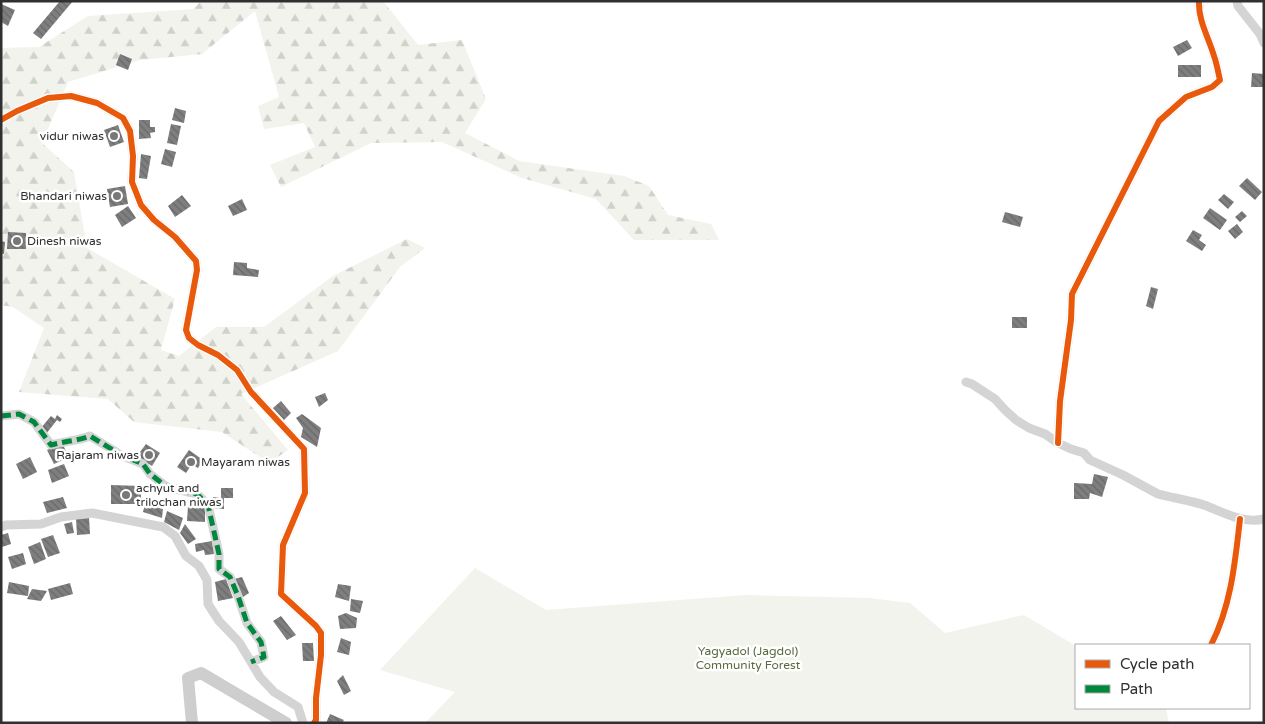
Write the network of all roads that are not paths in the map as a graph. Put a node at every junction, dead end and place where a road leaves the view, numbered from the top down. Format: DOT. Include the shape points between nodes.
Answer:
graph roads {
  1 [pos="1199,1"];
  2 [pos="1237,1"];
  3 [pos="1264,43"];
  4 [pos="1,120"];
  5 [pos="966,382"];
  6 [pos="1,416"];
  7 [pos="1058,444"];
  8 [pos="1240,519"];
  9 [pos="1264,520"];
  10 [pos="1,527"];
  11 [pos="1212,644"];
  12 [pos="251,662"];
  13 [pos="192,723"];
  14 [pos="286,723"];
  15 [pos="303,723"];
  16 [pos="314,723"];
  1 -- 7 [label="street" via="1220,80 1212,87 1186,97 1159,121 1072,294"];
  2 -- 3 [label="street"];
  4 -- 16 [label="street" via="48,98 71,96 97,103 123,118 130,131 132,182 141,205 196,261 186,330 189,338 237,370 251,392 304,449 306,493 283,545 281,594 320,633"];
  5 -- 7 [label="street" via="995,399 1016,420"];
  6 -- 12 [label="street" via="19,414 34,422 51,445 90,436 142,464 167,487 197,494 208,505 220,554 220,569 230,577 246,623 261,642 264,657"];
  7 -- 8 [label="street" via="1084,453 1090,460 1152,491"];
  8 -- 9 [label="street"];
  8 -- 11 [label="street" via="1229,599"];
  10 -- 12 [label="street" via="41,524 61,517 92,513 163,527 175,536 186,556 199,566 207,580 208,604"];
  12 -- 15 [label="street" via="274,692 298,707"];
  13 -- 14 [label="street" via="188,678 201,673"];
}
